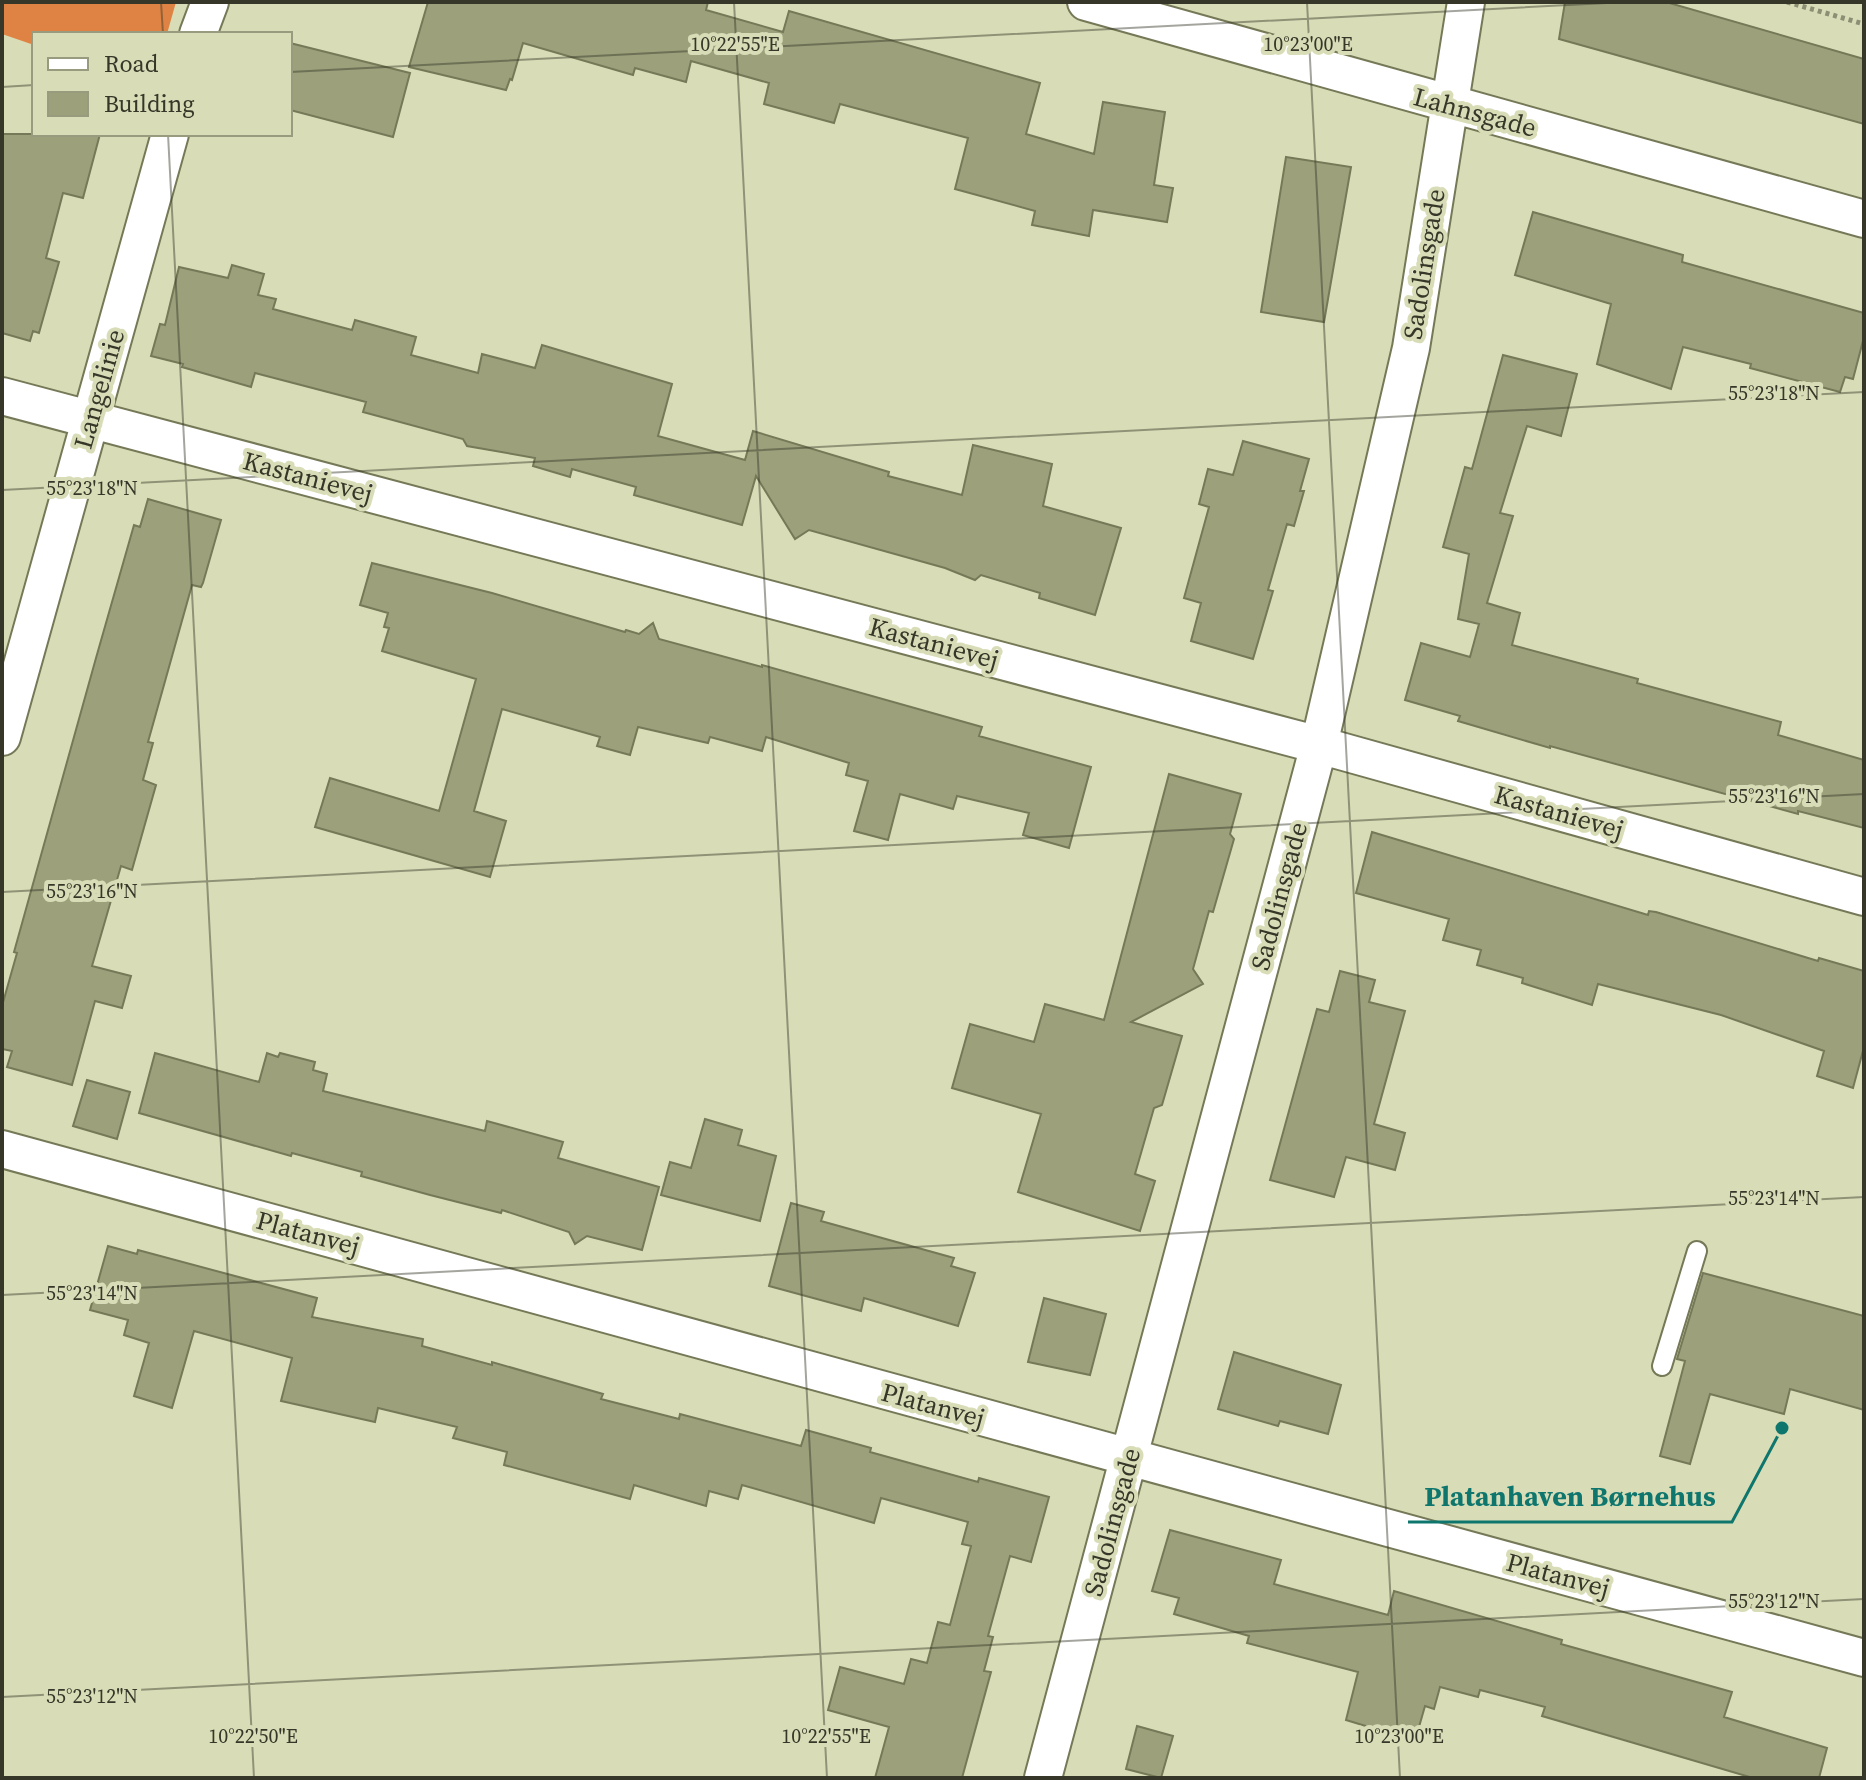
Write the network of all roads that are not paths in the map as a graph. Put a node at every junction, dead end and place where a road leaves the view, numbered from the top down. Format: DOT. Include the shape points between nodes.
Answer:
graph roads {
  1 [pos="210,2"];
  2 [pos="1086,2"];
  3 [pos="1466,2"];
  4 [pos="199,32"];
  5 [pos="1451,105"];
  6 [pos="169,136"];
  7 [pos="1864,219"];
  8 [pos="2,396"];
  9 [pos="90,419"];
  10 [pos="2,737"];
  11 [pos="1319,745"];
  12 [pos="1864,897"];
  13 [pos="2,1149"];
  14 [pos="1697,1251"];
  15 [pos="1662,1366"];
  16 [pos="1130,1459"];
  17 [pos="1864,1658"];
  18 [pos="1043,1778"];
  1 -- 4 [label="street"];
  2 -- 5 [label="street, Lahnsgade"];
  3 -- 5 [label="street, Sadolinsgade"];
  5 -- 7 [label="street, Lahnsgade"];
  5 -- 11 [label="street, Sadolinsgade" via="1411,348"];
  6 -- 9 [label="street, Langelinie"];
  8 -- 9 [label="street, Kastanievej"];
  9 -- 10 [label="street, Langelinie"];
  9 -- 11 [label="street, Kastanievej"];
  11 -- 12 [label="street, Kastanievej"];
  11 -- 16 [label="street, Sadolinsgade"];
  13 -- 16 [label="street, Platanvej"];
  14 -- 15 [label="lane"];
  16 -- 17 [label="street, Platanvej"];
  16 -- 18 [label="street, Sadolinsgade"];
}
